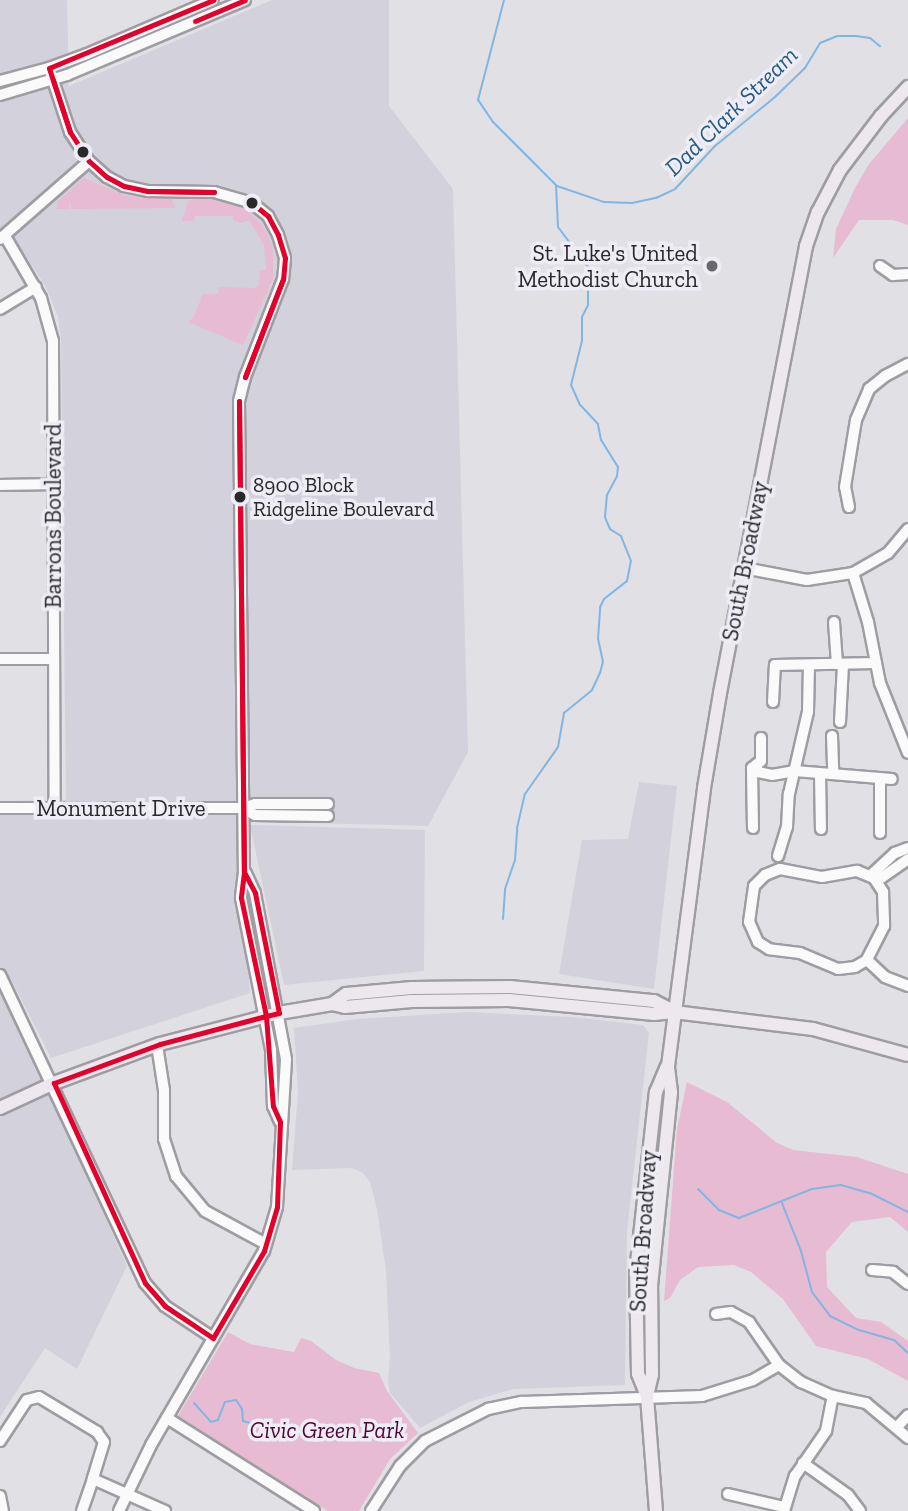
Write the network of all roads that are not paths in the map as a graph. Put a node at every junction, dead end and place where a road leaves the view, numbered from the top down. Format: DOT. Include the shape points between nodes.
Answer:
graph roads {
  1 [pos="213,0"];
  2 [pos="244,0"];
  3 [pos="49,68"];
  4 [pos="54,80"];
  5 [pos="0,81"];
  6 [pos="908,87"];
  7 [pos="0,95"];
  8 [pos="89,161"];
  9 [pos="2,238"];
  10 [pos="880,266"];
  11 [pos="908,275"];
  12 [pos="36,287"];
  13 [pos="0,309"];
  14 [pos="908,364"];
  15 [pos="53,484"];
  16 [pos="0,485"];
  17 [pos="849,507"];
  18 [pos="908,529"];
  19 [pos="744,568"];
  20 [pos="853,573"];
  21 [pos="834,622"];
  22 [pos="0,659"];
  23 [pos="53,659"];
  24 [pos="876,663"];
  25 [pos="840,664"];
  26 [pos="809,665"];
  27 [pos="773,702"];
  28 [pos="840,722"];
  29 [pos="832,736"];
  30 [pos="761,738"];
  31 [pos="908,753"];
  32 [pos="756,765"];
  33 [pos="795,771"];
  34 [pos="820,774"];
  35 [pos="833,774"];
  36 [pos="892,779"];
  37 [pos="880,780"];
  38 [pos="328,804"];
  39 [pos="0,808"];
  40 [pos="55,808"];
  41 [pos="242,808"];
  42 [pos="328,816"];
  43 [pos="753,828"];
  44 [pos="821,829"];
  45 [pos="880,832"];
  46 [pos="908,848"];
  47 [pos="778,856"];
  48 [pos="908,859"];
  49 [pos="874,879"];
  50 [pos="867,960"];
  51 [pos="1,980"];
  52 [pos="908,986"];
  53 [pos="674,1012"];
  54 [pos="272,1014"];
  55 [pos="157,1045"];
  56 [pos="908,1055"];
  57 [pos="54,1083"];
  58 [pos="0,1108"];
  59 [pos="266,1244"];
  60 [pos="872,1270"];
  61 [pos="908,1284"];
  62 [pos="716,1314"];
  63 [pos="214,1338"];
  64 [pos="779,1365"];
  65 [pos="648,1396"];
  66 [pos="833,1396"];
  67 [pos="908,1415"];
  68 [pos="167,1418"];
  69 [pos="897,1427"];
  70 [pos="908,1438"];
  71 [pos="0,1441"];
  72 [pos="803,1463"];
  73 [pos="93,1479"];
  74 [pos="127,1493"];
  75 [pos="729,1494"];
  76 [pos="0,1496"];
  77 [pos="784,1509"];
  78 [pos="3,1511"];
  79 [pos="82,1511"];
  80 [pos="118,1511"];
  81 [pos="165,1511"];
  82 [pos="314,1511"];
  83 [pos="371,1511"];
  84 [pos="656,1511"];
  85 [pos="860,1511"];
  1 -- 3 [label="street"];
  2 -- 4 [label="street"];
  3 -- 4 [label="street"];
  3 -- 5 [label="street"];
  4 -- 7 [label="street"];
  4 -- 8 [label="street" via="70,132"];
  6 -- 19 [label="main road, South Broadway" via="840,170 806,246"];
  8 -- 9 [label="street"];
  8 -- 41 [label="street" via="124,186 214,192 252,202 268,216 285,258 283,279 239,401"];
  9 -- 12 [label="street, Barrons Boulevard"];
  10 -- 11 [label="street" via="893,275"];
  12 -- 13 [label="street"];
  12 -- 15 [label="street, Barrons Boulevard" via="49,318 52,341"];
  14 -- 17 [label="street" via="869,389 856,420 845,487"];
  15 -- 16 [label="street"];
  15 -- 23 [label="street, Barrons Boulevard"];
  18 -- 20 [label="street" via="888,553"];
  19 -- 20 [label="street" via="807,580"];
  19 -- 53 [label="main road, South Broadway" via="704,788"];
  20 -- 24 [label="street"];
  21 -- 25 [label="street"];
  22 -- 23 [label="street"];
  23 -- 40 [label="street, Barrons Boulevard"];
  24 -- 25 [label="street"];
  24 -- 31 [label="street"];
  25 -- 26 [label="street"];
  25 -- 28 [label="street"];
  26 -- 27 [label="street" via="775,665"];
  26 -- 33 [label="street" via="808,712"];
  29 -- 35 [label="street"];
  30 -- 32 [label="street"];
  32 -- 33 [label="street" via="758,772 772,775"];
  32 -- 43 [label="street"];
  33 -- 34 [label="street"];
  33 -- 47 [label="street"];
  34 -- 35 [label="street"];
  34 -- 44 [label="street"];
  35 -- 37 [label="street"];
  36 -- 37 [label="street"];
  37 -- 45 [label="street"];
  38 -- 41 [label="street, Monument Drive"];
  39 -- 40 [label="street, Monument Drive"];
  40 -- 41 [label="street, Monument Drive"];
  41 -- 42 [label="street, Monument Drive" via="255,815"];
  41 -- 54 [label="street" via="241,898"];
  46 -- 49 [label="street" via="895,853"];
  48 -- 49 [label="street"];
  49 -- 50 [label="street" via="883,892 884,926"];
  49 -- 50 [label="street" via="857,871 822,877 788,870 771,872 754,886 749,922 758,942 769,949 800,953 838,968 855,967"];
  50 -- 52 [label="street" via="885,977"];
  51 -- 57 [label="street"];
  53 -- 54 [label="main road" via="509,1000 332,1004"];
  53 -- 56 [label="main road" via="813,1029"];
  53 -- 65 [label="main road, South Broadway" via="668,1066 656,1092 636,1272 638,1374"];
  54 -- 55 [label="main road"];
  54 -- 59 [label="street" via="273,1105 280,1122 277,1207"];
  55 -- 57 [label="main road"];
  55 -- 59 [label="street" via="164,1139 180,1183 208,1214"];
  57 -- 58 [label="main road"];
  57 -- 63 [label="street" via="145,1283 165,1306"];
  59 -- 63 [label="street"];
  60 -- 61 [label="street" via="892,1272"];
  62 -- 64 [label="street" via="731,1312 749,1322"];
  63 -- 68 [label="street"];
  64 -- 65 [label="street" via="727,1390 702,1396"];
  64 -- 66 [label="street" via="801,1382"];
  65 -- 83 [label="street" via="522,1402 488,1409 425,1441 400,1466"];
  65 -- 84 [label="main road, South Broadway"];
  66 -- 69 [label="street" via="866,1403"];
  66 -- 72 [label="street" via="826,1431"];
  67 -- 69 [label="street"];
  68 -- 74 [label="street"];
  68 -- 82 [label="street"];
  69 -- 70 [label="street"];
  71 -- 73 [label="street" via="27,1400 39,1397 97,1432 104,1443"];
  72 -- 77 [label="street"];
  72 -- 85 [label="street" via="848,1495"];
  73 -- 74 [label="street"];
  73 -- 79 [label="street"];
  74 -- 80 [label="street"];
  74 -- 81 [label="street"];
  75 -- 77 [label="street"];
  76 -- 78 [label="street"];
}
